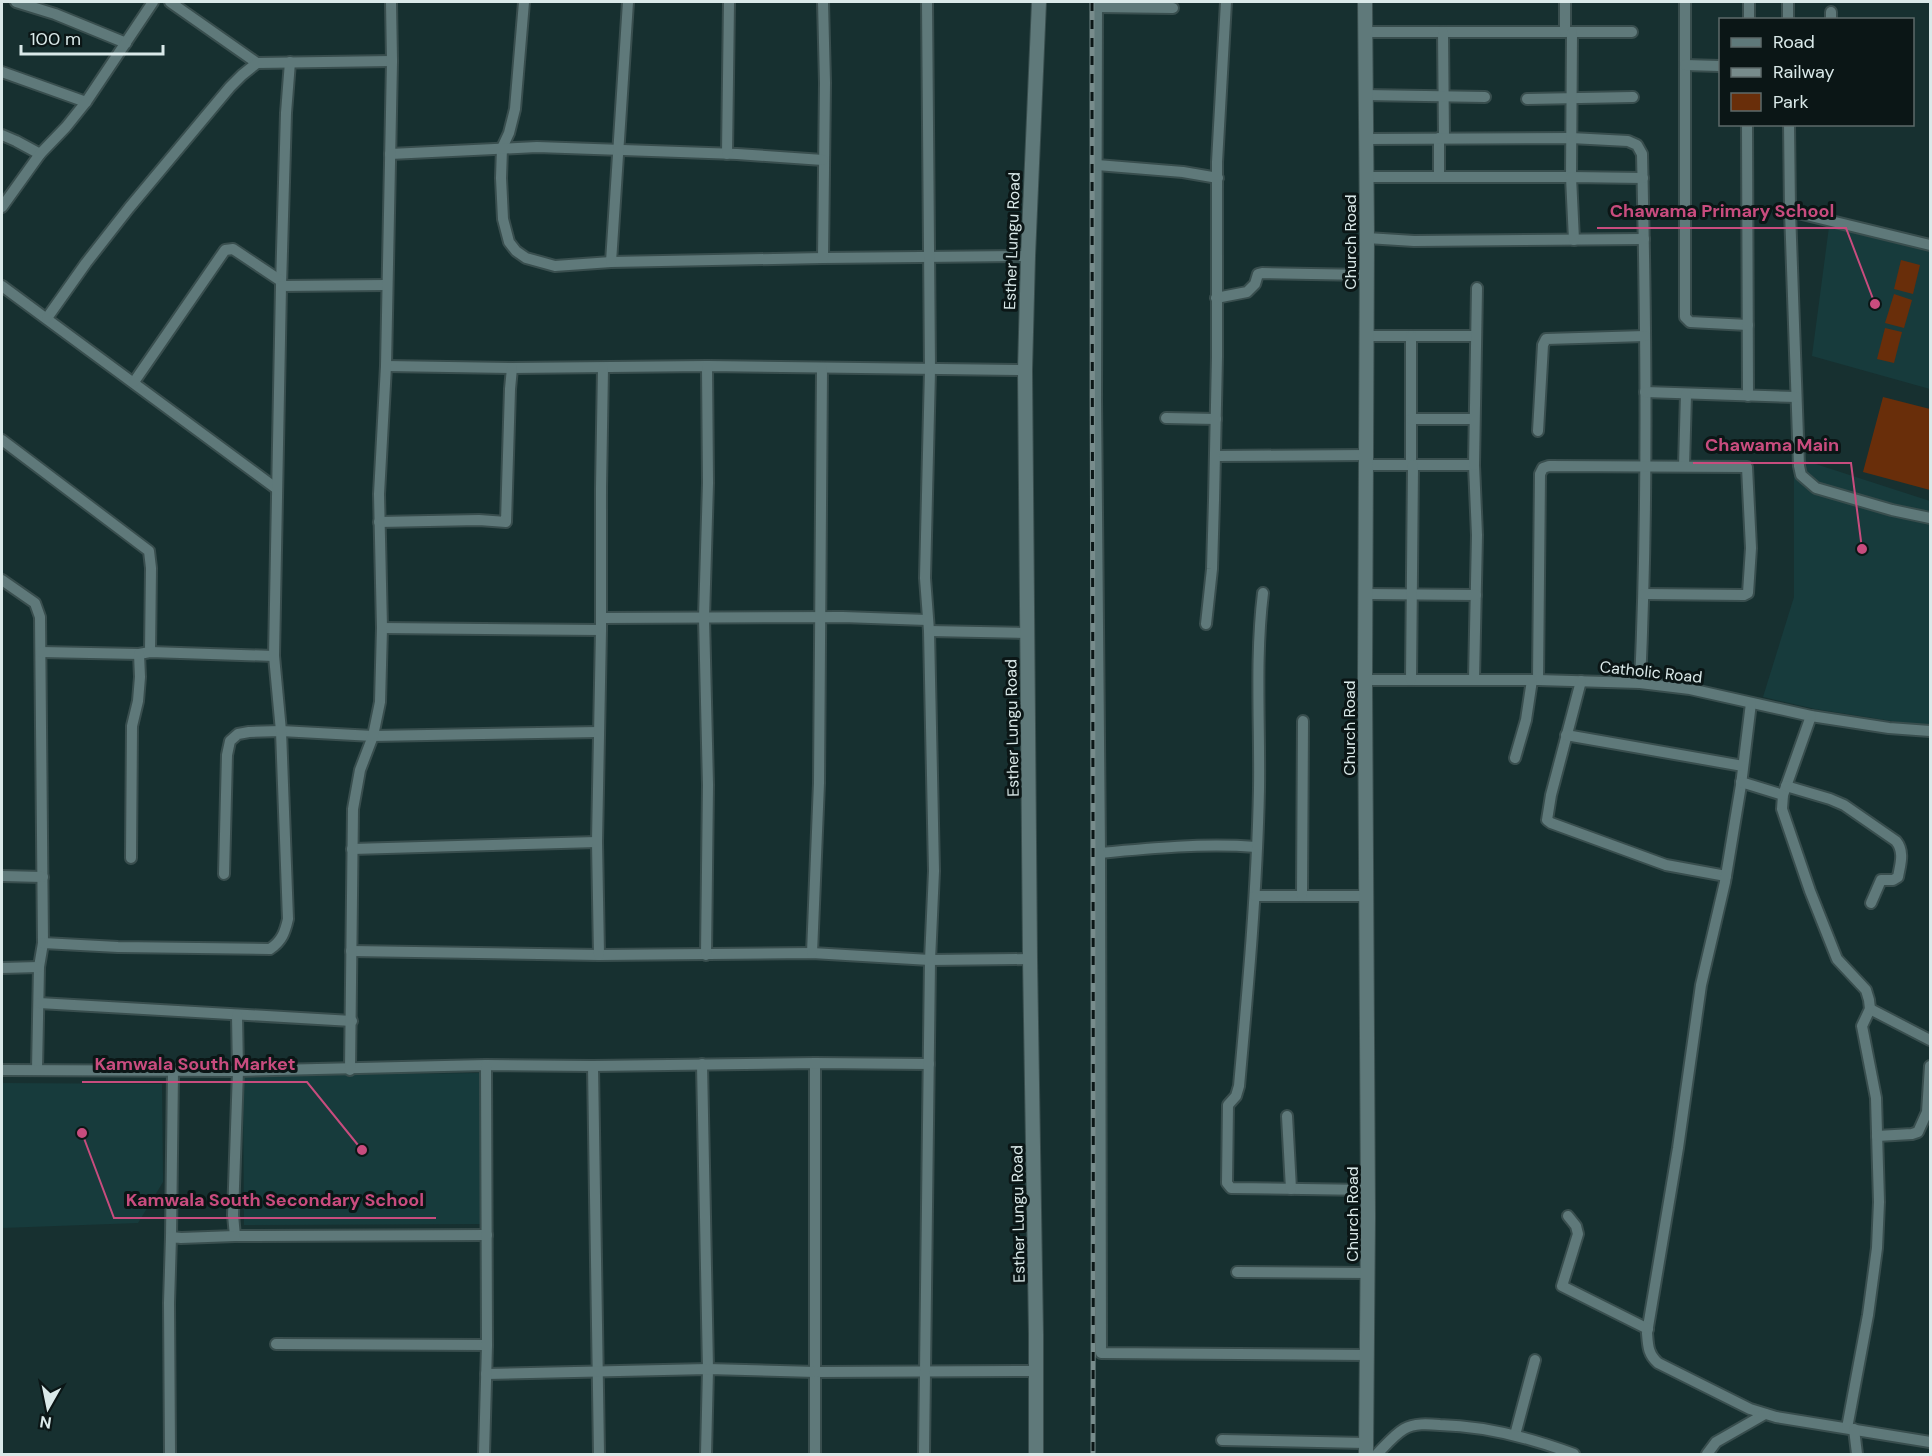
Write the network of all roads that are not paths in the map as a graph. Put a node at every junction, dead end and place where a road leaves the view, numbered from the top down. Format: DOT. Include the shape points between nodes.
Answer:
graph roads {
  1 [pos="16,2"];
  2 [pos="153,2"];
  3 [pos="170,2"];
  4 [pos="392,2"];
  5 [pos="524,2"];
  6 [pos="628,2"];
  7 [pos="729,2"];
  8 [pos="823,2"];
  9 [pos="927,2"];
  10 [pos="1039,2"];
  11 [pos="1226,2"];
  12 [pos="1365,2"];
  13 [pos="1565,2"];
  14 [pos="1684,2"];
  15 [pos="1749,2"];
  16 [pos="1788,2"];
  17 [pos="1097,4"];
  18 [pos="1173,8"];
  19 [pos="1749,18"];
  20 [pos="1788,18"];
  21 [pos="1365,32"];
  22 [pos="1443,32"];
  23 [pos="1569,32"];
  24 [pos="1632,33"];
  25 [pos="126,43"];
  26 [pos="392,61"];
  27 [pos="290,62"];
  28 [pos="256,63"];
  29 [pos="1684,65"];
  30 [pos="1719,66"];
  31 [pos="2,72"];
  32 [pos="1365,95"];
  33 [pos="1444,96"];
  34 [pos="1485,97"];
  35 [pos="1633,97"];
  36 [pos="1571,98"];
  37 [pos="1527,99"];
  38 [pos="86,102"];
  39 [pos="1747,126"];
  40 [pos="1789,126"];
  41 [pos="2,135"];
  42 [pos="1442,138"];
  43 [pos="1571,138"];
  44 [pos="1366,139"];
  45 [pos="502,148"];
  46 [pos="618,150"];
  47 [pos="40,154"];
  48 [pos="390,154"];
  49 [pos="727,154"];
  50 [pos="823,160"];
  51 [pos="1097,165"];
  52 [pos="1366,177"];
  53 [pos="1440,177"];
  54 [pos="1572,177"];
  55 [pos="1218,178"];
  56 [pos="1643,178"];
  57 [pos="6,193"];
  58 [pos="2,207"];
  59 [pos="1790,211"];
  60 [pos="1367,238"];
  61 [pos="1644,239"];
  62 [pos="1574,240"];
  63 [pos="1930,245"];
  64 [pos="1028,256"];
  65 [pos="930,257"];
  66 [pos="823,258"];
  67 [pos="611,262"];
  68 [pos="1366,275"];
  69 [pos="281,284"];
  70 [pos="386,285"];
  71 [pos="2,286"];
  72 [pos="1477,288"];
  73 [pos="1216,298"];
  74 [pos="47,318"];
  75 [pos="1748,325"];
  76 [pos="1366,336"];
  77 [pos="1411,336"];
  78 [pos="1476,336"];
  79 [pos="1645,336"];
  80 [pos="386,366"];
  81 [pos="707,366"];
  82 [pos="512,368"];
  83 [pos="603,368"];
  84 [pos="822,368"];
  85 [pos="930,370"];
  86 [pos="1025,370"];
  87 [pos="134,382"];
  88 [pos="1645,392"];
  89 [pos="1686,394"];
  90 [pos="1748,396"];
  91 [pos="1796,397"];
  92 [pos="1166,418"];
  93 [pos="1216,419"];
  94 [pos="1411,419"];
  95 [pos="1474,419"];
  96 [pos="1538,431"];
  97 [pos="2,440"];
  98 [pos="1215,456"];
  99 [pos="1367,460"];
  100 [pos="1412,465"];
  101 [pos="1474,465"];
  102 [pos="1644,466"];
  103 [pos="1684,466"];
  104 [pos="277,489"];
  105 [pos="1930,518"];
  106 [pos="380,522"];
  107 [pos="2,580"];
  108 [pos="1263,593"];
  109 [pos="1366,594"];
  110 [pos="1644,594"];
  111 [pos="1476,595"];
  112 [pos="1412,596"];
  113 [pos="704,618"];
  114 [pos="819,618"];
  115 [pos="601,624"];
  116 [pos="1206,624"];
  117 [pos="928,625"];
  118 [pos="382,628"];
  119 [pos="1027,633"];
  120 [pos="41,652"];
  121 [pos="144,653"];
  122 [pos="274,657"];
  123 [pos="1473,679"];
  124 [pos="1365,680"];
  125 [pos="1410,680"];
  126 [pos="1535,680"];
  127 [pos="1581,681"];
  128 [pos="1640,683"];
  129 [pos="1751,703"];
  130 [pos="1811,716"];
  131 [pos="1303,722"];
  132 [pos="281,731"];
  133 [pos="1930,731"];
  134 [pos="599,732"];
  135 [pos="1566,735"];
  136 [pos="373,736"];
  137 [pos="1515,758"];
  138 [pos="1743,766"];
  139 [pos="1741,782"];
  140 [pos="1784,791"];
  141 [pos="597,842"];
  142 [pos="1256,847"];
  143 [pos="352,849"];
  144 [pos="1100,853"];
  145 [pos="132,858"];
  146 [pos="224,874"];
  147 [pos="2,876"];
  148 [pos="1726,876"];
  149 [pos="43,877"];
  150 [pos="1256,896"];
  151 [pos="1302,896"];
  152 [pos="1366,896"];
  153 [pos="1871,903"];
  154 [pos="43,943"];
  155 [pos="351,951"];
  156 [pos="812,953"];
  157 [pos="599,955"];
  158 [pos="706,955"];
  159 [pos="1030,959"];
  160 [pos="930,960"];
  161 [pos="2,968"];
  162 [pos="39,968"];
  163 [pos="39,1003"];
  164 [pos="1870,1009"];
  165 [pos="237,1015"];
  166 [pos="352,1021"];
  167 [pos="1930,1040"];
  168 [pos="815,1063"];
  169 [pos="702,1064"];
  170 [pos="928,1064"];
  171 [pos="486,1065"];
  172 [pos="593,1066"];
  173 [pos="1930,1066"];
  174 [pos="37,1070"];
  175 [pos="350,1070"];
  176 [pos="2,1071"];
  177 [pos="173,1071"];
  178 [pos="238,1071"];
  179 [pos="1287,1116"];
  180 [pos="1877,1136"];
  181 [pos="1291,1189"];
  182 [pos="1368,1190"];
  183 [pos="1568,1216"];
  184 [pos="488,1235"];
  185 [pos="235,1236"];
  186 [pos="171,1237"];
  187 [pos="1238,1272"];
  188 [pos="1368,1273"];
  189 [pos="1648,1329"];
  190 [pos="276,1344"];
  191 [pos="487,1345"];
  192 [pos="1367,1355"];
  193 [pos="1535,1360"];
  194 [pos="708,1369"];
  195 [pos="597,1370"];
  196 [pos="1036,1371"];
  197 [pos="816,1372"];
  198 [pos="924,1372"];
  199 [pos="486,1374"];
  200 [pos="1765,1413"];
  201 [pos="1851,1429"];
  202 [pos="1515,1435"];
  203 [pos="1222,1440"];
  204 [pos="1930,1442"];
  205 [pos="1366,1449"];
  206 [pos="170,1455"];
  207 [pos="484,1455"];
  208 [pos="599,1455"];
  209 [pos="706,1455"];
  210 [pos="815,1455"];
  211 [pos="924,1455"];
  212 [pos="1036,1455"];
  213 [pos="1377,1455"];
  214 [pos="1574,1455"];
  215 [pos="1707,1455"];
  216 [pos="1857,1455"];
  1 -- 25 [label="street"];
  2 -- 25 [label="street"];
  3 -- 28 [label="street"];
  4 -- 26 [label="street"];
  5 -- 45 [label="street" via="515,109"];
  6 -- 46 [label="street"];
  7 -- 49 [label="street"];
  8 -- 50 [label="street"];
  9 -- 65 [label="street"];
  10 -- 64 [label="street, Esther Lungu Road"];
  11 -- 55 [label="street"];
  12 -- 21 [label="street, Church Road"];
  13 -- 23 [label="street"];
  14 -- 29 [label="street"];
  15 -- 19 [label="street"];
  16 -- 20 [label="street"];
  17 -- 18 [label="street"];
  17 -- 51 [label="street"];
  21 -- 22 [label="street"];
  21 -- 32 [label="street, Church Road"];
  22 -- 23 [label="street"];
  22 -- 33 [label="street"];
  23 -- 24 [label="street"];
  23 -- 36 [label="street"];
  25 -- 38 [label="street"];
  26 -- 27 [label="street"];
  26 -- 48 [label="street"];
  27 -- 28 [label="street"];
  27 -- 69 [label="street"];
  28 -- 74 [label="street" via="129,208"];
  29 -- 30 [label="street"];
  29 -- 75 [label="street" via="1685,316 1690,322"];
  31 -- 38 [label="street"];
  32 -- 33 [label="street"];
  32 -- 44 [label="street, Church Road"];
  33 -- 34 [label="street"];
  33 -- 42 [label="street"];
  35 -- 36 [label="street"];
  36 -- 37 [label="street"];
  36 -- 43 [label="street"];
  38 -- 47 [label="street"];
  39 -- 75 [label="street"];
  40 -- 59 [label="street"];
  41 -- 47 [label="street"];
  42 -- 43 [label="street"];
  42 -- 44 [label="street"];
  42 -- 53 [label="street"];
  43 -- 54 [label="street"];
  43 -- 56 [label="street" via="1628,141 1637,145 1642,154"];
  44 -- 52 [label="street, Church Road"];
  45 -- 46 [label="street"];
  45 -- 48 [label="street"];
  45 -- 67 [label="street" via="503,219 509,242 516,250 526,258 555,266"];
  46 -- 49 [label="street"];
  46 -- 67 [label="street"];
  47 -- 57 [label="street"];
  48 -- 70 [label="street"];
  49 -- 50 [label="street"];
  50 -- 66 [label="street"];
  51 -- 55 [label="street"];
  51 -- 144 [label="street"];
  52 -- 53 [label="street"];
  52 -- 60 [label="street, Church Road"];
  53 -- 54 [label="street"];
  54 -- 56 [label="street"];
  54 -- 62 [label="street"];
  55 -- 73 [label="street"];
  56 -- 61 [label="street"];
  57 -- 58 [label="street"];
  59 -- 63 [label="street"];
  59 -- 91 [label="street"];
  60 -- 62 [label="street"];
  60 -- 68 [label="street, Church Road"];
  61 -- 62 [label="street"];
  61 -- 79 [label="street"];
  64 -- 65 [label="street"];
  64 -- 86 [label="street, Esther Lungu Road"];
  65 -- 66 [label="street"];
  65 -- 85 [label="street"];
  66 -- 67 [label="street"];
  68 -- 73 [label="street" via="1262,273 1247,292"];
  68 -- 76 [label="street, Church Road"];
  69 -- 70 [label="street"];
  69 -- 87 [label="street" via="233,249 225,250"];
  69 -- 104 [label="street"];
  70 -- 80 [label="street"];
  71 -- 74 [label="street"];
  72 -- 78 [label="street"];
  73 -- 93 [label="street"];
  74 -- 87 [label="street"];
  75 -- 90 [label="street"];
  76 -- 77 [label="street"];
  76 -- 99 [label="street, Church Road"];
  77 -- 78 [label="street"];
  77 -- 94 [label="street"];
  78 -- 95 [label="street"];
  79 -- 88 [label="street"];
  79 -- 96 [label="street" via="1546,339"];
  80 -- 82 [label="street"];
  80 -- 106 [label="street"];
  81 -- 83 [label="street"];
  81 -- 84 [label="street"];
  81 -- 113 [label="street"];
  82 -- 83 [label="street"];
  82 -- 106 [label="street" via="506,522"];
  83 -- 115 [label="street"];
  84 -- 85 [label="street"];
  84 -- 114 [label="street"];
  85 -- 86 [label="street"];
  85 -- 117 [label="street" via="925,578"];
  86 -- 119 [label="street, Esther Lungu Road"];
  87 -- 104 [label="street"];
  88 -- 89 [label="street"];
  88 -- 102 [label="street"];
  89 -- 90 [label="street"];
  89 -- 103 [label="street"];
  90 -- 91 [label="street"];
  91 -- 105 [label="street" via="1799,466 1808,482 1816,488"];
  92 -- 93 [label="street"];
  93 -- 98 [label="street"];
  94 -- 95 [label="street"];
  94 -- 100 [label="street"];
  95 -- 101 [label="street"];
  97 -- 121 [label="street" via="149,551"];
  98 -- 99 [label="street"];
  98 -- 116 [label="street" via="1212,569"];
  99 -- 100 [label="street"];
  99 -- 109 [label="street, Church Road"];
  100 -- 101 [label="street"];
  100 -- 112 [label="street"];
  101 -- 111 [label="street"];
  102 -- 103 [label="street"];
  102 -- 110 [label="street"];
  102 -- 126 [label="street" via="1543,468"];
  103 -- 110 [label="street" via="1747,467 1751,548 1748,593"];
  104 -- 122 [label="street"];
  106 -- 118 [label="street"];
  107 -- 120 [label="street" via="35,603 40,617"];
  108 -- 142 [label="street"];
  109 -- 112 [label="street"];
  109 -- 124 [label="street, Church Road"];
  110 -- 128 [label="street"];
  111 -- 112 [label="street"];
  111 -- 123 [label="street"];
  112 -- 125 [label="street"];
  113 -- 114 [label="street"];
  113 -- 115 [label="street"];
  113 -- 158 [label="street" via="708,785"];
  114 -- 117 [label="street"];
  114 -- 156 [label="street" via="819,783"];
  115 -- 118 [label="street"];
  115 -- 134 [label="street"];
  117 -- 119 [label="street"];
  117 -- 160 [label="street" via="934,871"];
  118 -- 136 [label="street" via="380,702"];
  119 -- 159 [label="street, Esther Lungu Road"];
  120 -- 121 [label="street"];
  120 -- 149 [label="street"];
  121 -- 122 [label="street"];
  121 -- 145 [label="street" via="132,726"];
  122 -- 132 [label="street"];
  123 -- 125 [label="street, Catholic Road"];
  123 -- 126 [label="street, Catholic Road"];
  124 -- 125 [label="street, Catholic Road"];
  124 -- 152 [label="street, Church Road"];
  126 -- 127 [label="street, Catholic Road"];
  126 -- 137 [label="street"];
  127 -- 128 [label="street, Catholic Road"];
  127 -- 135 [label="street"];
  128 -- 129 [label="street, Catholic Road"];
  129 -- 130 [label="street, Catholic Road"];
  129 -- 138 [label="street"];
  130 -- 133 [label="street, Catholic Road"];
  130 -- 140 [label="street"];
  131 -- 151 [label="street"];
  132 -- 136 [label="street"];
  132 -- 146 [label="street" via="238,734 230,741"];
  132 -- 154 [label="street" via="288,919 277,944 270,949 252,949"];
  134 -- 136 [label="street"];
  134 -- 141 [label="street"];
  135 -- 138 [label="street"];
  135 -- 148 [label="street" via="1547,813 1551,824 1666,865"];
  136 -- 143 [label="street" via="360,770 352,809"];
  138 -- 139 [label="street"];
  139 -- 140 [label="street"];
  139 -- 148 [label="street"];
  140 -- 153 [label="street" via="1844,805 1900,846 1898,877 1881,880"];
  140 -- 164 [label="street" via="1782,810 1832,947 1844,968 1866,990"];
  141 -- 143 [label="street"];
  141 -- 157 [label="street"];
  142 -- 144 [label="street"];
  142 -- 150 [label="street"];
  143 -- 155 [label="street"];
  144 -- 192 [label="street" via="1101,1353"];
  147 -- 149 [label="street"];
  148 -- 189 [label="street" via="1701,985"];
  149 -- 154 [label="street"];
  150 -- 151 [label="street"];
  150 -- 181 [label="street" via="1239,1086 1228,1105 1227,1183 1232,1188"];
  151 -- 152 [label="street"];
  152 -- 182 [label="street, Church Road"];
  154 -- 162 [label="street"];
  155 -- 157 [label="street"];
  155 -- 166 [label="street"];
  156 -- 158 [label="street"];
  156 -- 160 [label="street"];
  157 -- 158 [label="street"];
  159 -- 160 [label="street"];
  159 -- 196 [label="street, Esther Lungu Road"];
  160 -- 170 [label="street"];
  161 -- 162 [label="street"];
  162 -- 163 [label="street"];
  163 -- 165 [label="street"];
  163 -- 174 [label="street"];
  164 -- 167 [label="street"];
  164 -- 180 [label="street" via="1862,1026 1876,1098"];
  165 -- 166 [label="street"];
  165 -- 178 [label="street"];
  166 -- 175 [label="street"];
  168 -- 169 [label="street"];
  168 -- 170 [label="street"];
  168 -- 197 [label="street"];
  169 -- 172 [label="street"];
  169 -- 194 [label="street"];
  170 -- 198 [label="street"];
  171 -- 172 [label="street"];
  171 -- 175 [label="street"];
  171 -- 184 [label="street"];
  172 -- 195 [label="street"];
  173 -- 180 [label="street" via="1927,1112 1918,1132"];
  174 -- 176 [label="street"];
  174 -- 177 [label="street"];
  175 -- 178 [label="street"];
  177 -- 178 [label="street"];
  177 -- 186 [label="street"];
  178 -- 185 [label="street"];
  179 -- 181 [label="street"];
  180 -- 201 [label="street" via="1877,1248"];
  181 -- 182 [label="street"];
  182 -- 188 [label="street, Church Road"];
  183 -- 189 [label="street" via="1578,1234 1562,1286"];
  184 -- 185 [label="street"];
  184 -- 191 [label="street"];
  185 -- 186 [label="street"];
  186 -- 206 [label="street"];
  187 -- 188 [label="street"];
  188 -- 192 [label="street, Church Road"];
  189 -- 200 [label="street" via="1650,1356 1658,1363"];
  190 -- 191 [label="street"];
  191 -- 199 [label="street"];
  192 -- 205 [label="street, Church Road"];
  193 -- 202 [label="street"];
  194 -- 195 [label="street"];
  194 -- 197 [label="street"];
  194 -- 209 [label="street"];
  195 -- 199 [label="street"];
  195 -- 208 [label="street"];
  196 -- 198 [label="street"];
  196 -- 212 [label="street, Esther Lungu Road"];
  197 -- 198 [label="street"];
  197 -- 210 [label="street"];
  198 -- 211 [label="street"];
  199 -- 207 [label="street"];
  200 -- 201 [label="street"];
  200 -- 215 [label="street" via="1716,1442"];
  201 -- 204 [label="street"];
  201 -- 216 [label="street"];
  202 -- 213 [label="street" via="1459,1425 1414,1425 1404,1429"];
  202 -- 214 [label="street"];
  203 -- 205 [label="street"];
}
